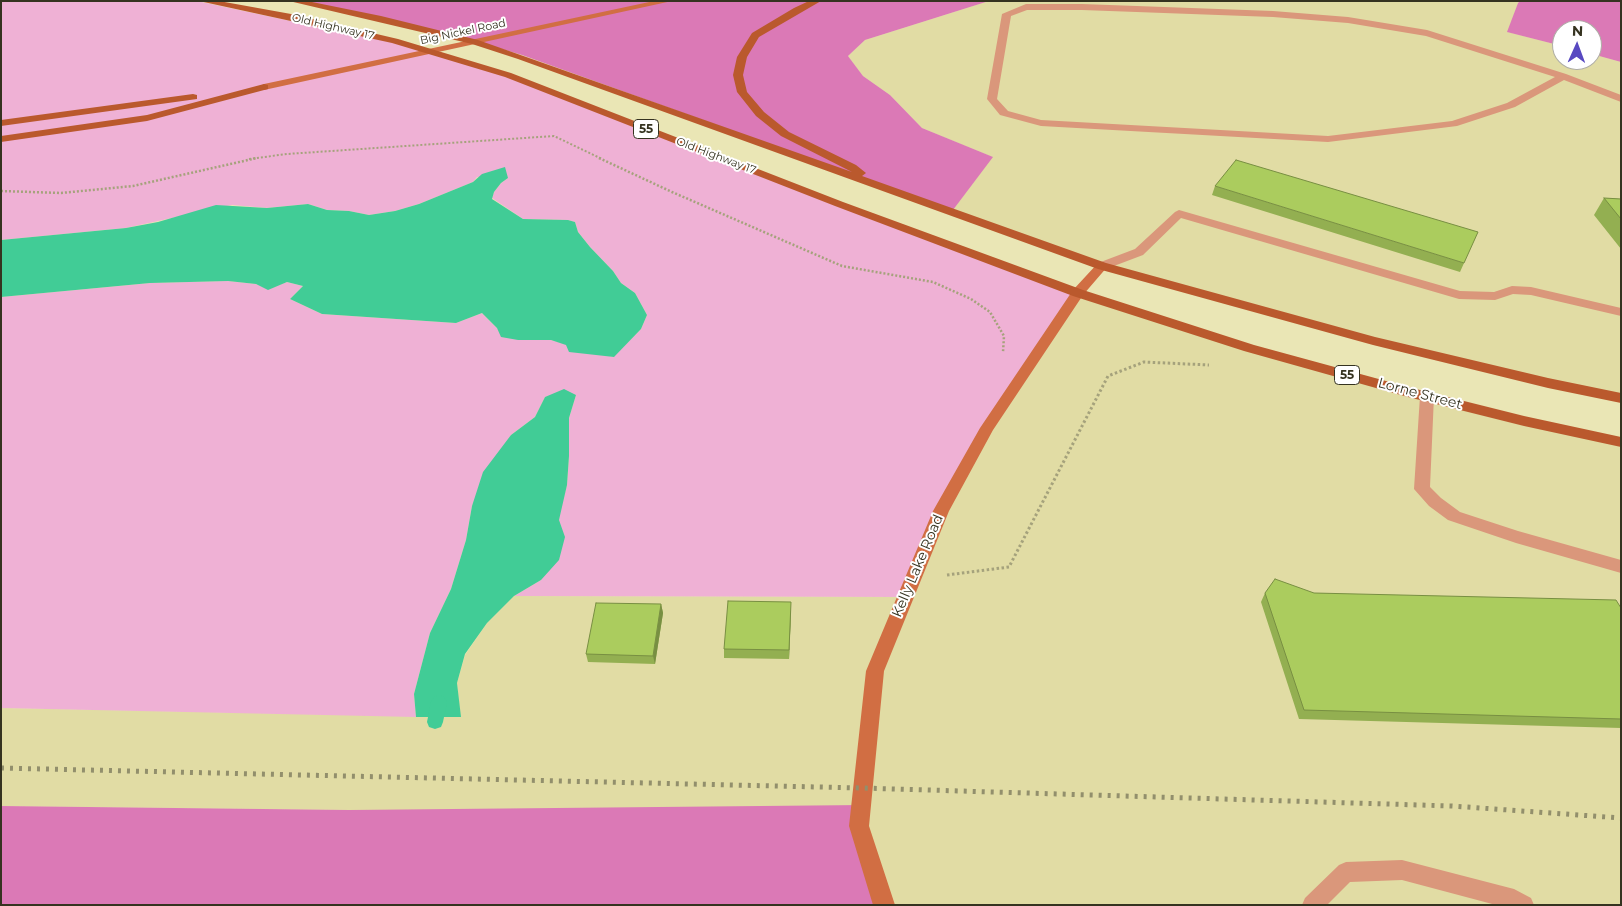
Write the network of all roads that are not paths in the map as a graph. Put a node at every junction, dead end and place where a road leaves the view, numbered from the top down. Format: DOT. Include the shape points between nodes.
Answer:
graph roads {
  1 [pos="203,1"];
  2 [pos="293,1"];
  3 [pos="668,1"];
  4 [pos="817,1"];
  5 [pos="1563,76"];
  6 [pos="264,87"];
  7 [pos="1621,98"];
  8 [pos="1,123"];
  9 [pos="1,139"];
  10 [pos="875,185"];
  11 [pos="1102,266"];
  12 [pos="1078,293"];
  13 [pos="1621,312"];
  14 [pos="1427,396"];
  15 [pos="1621,398"];
  16 [pos="1621,442"];
  17 [pos="1621,567"];
  18 [pos="884,905"];
  19 [pos="1312,905"];
  20 [pos="1524,905"];
  1 -- 12 [label="main road, Old Highway 17 / 55" via="395,41 508,75"];
  2 -- 10 [label="main road, Old Highway 17 / 55" via="475,42"];
  3 -- 6 [label="street, Big Nickel Road"];
  4 -- 10 [label="main road" via="755,35 742,57 738,75 742,92 760,114 786,134 852,167"];
  5 -- 5 [label="lane" via="1427,33 1348,20 1158,9 1026,7 1007,14 992,99 1004,113 1041,123 1328,139 1454,124 1511,105"];
  5 -- 7 [label="lane"];
  6 -- 8 [label="main road"];
  6 -- 9 [label="main road" via="147,118"];
  10 -- 11 [label="main road, Old Highway 17 / 55"];
  11 -- 12 [label="street, Kelly Lake Road"];
  11 -- 13 [label="lane" via="1139,252 1179,214 1459,295 1495,296 1512,290 1531,291"];
  11 -- 15 [label="main road, 55" via="1373,341"];
  12 -- 14 [label="main road, Lorne Street / 55" via="1249,348"];
  12 -- 18 [label="street, Kelly Lake Road" via="987,428 941,511 875,672 858,826"];
  14 -- 16 [label="main road, Lorne Street / 55"];
  14 -- 17 [label="lane" via="1422,489 1435,502 1454,516"];
  19 -- 20 [label="lane" via="1346,872 1402,870"];
}
